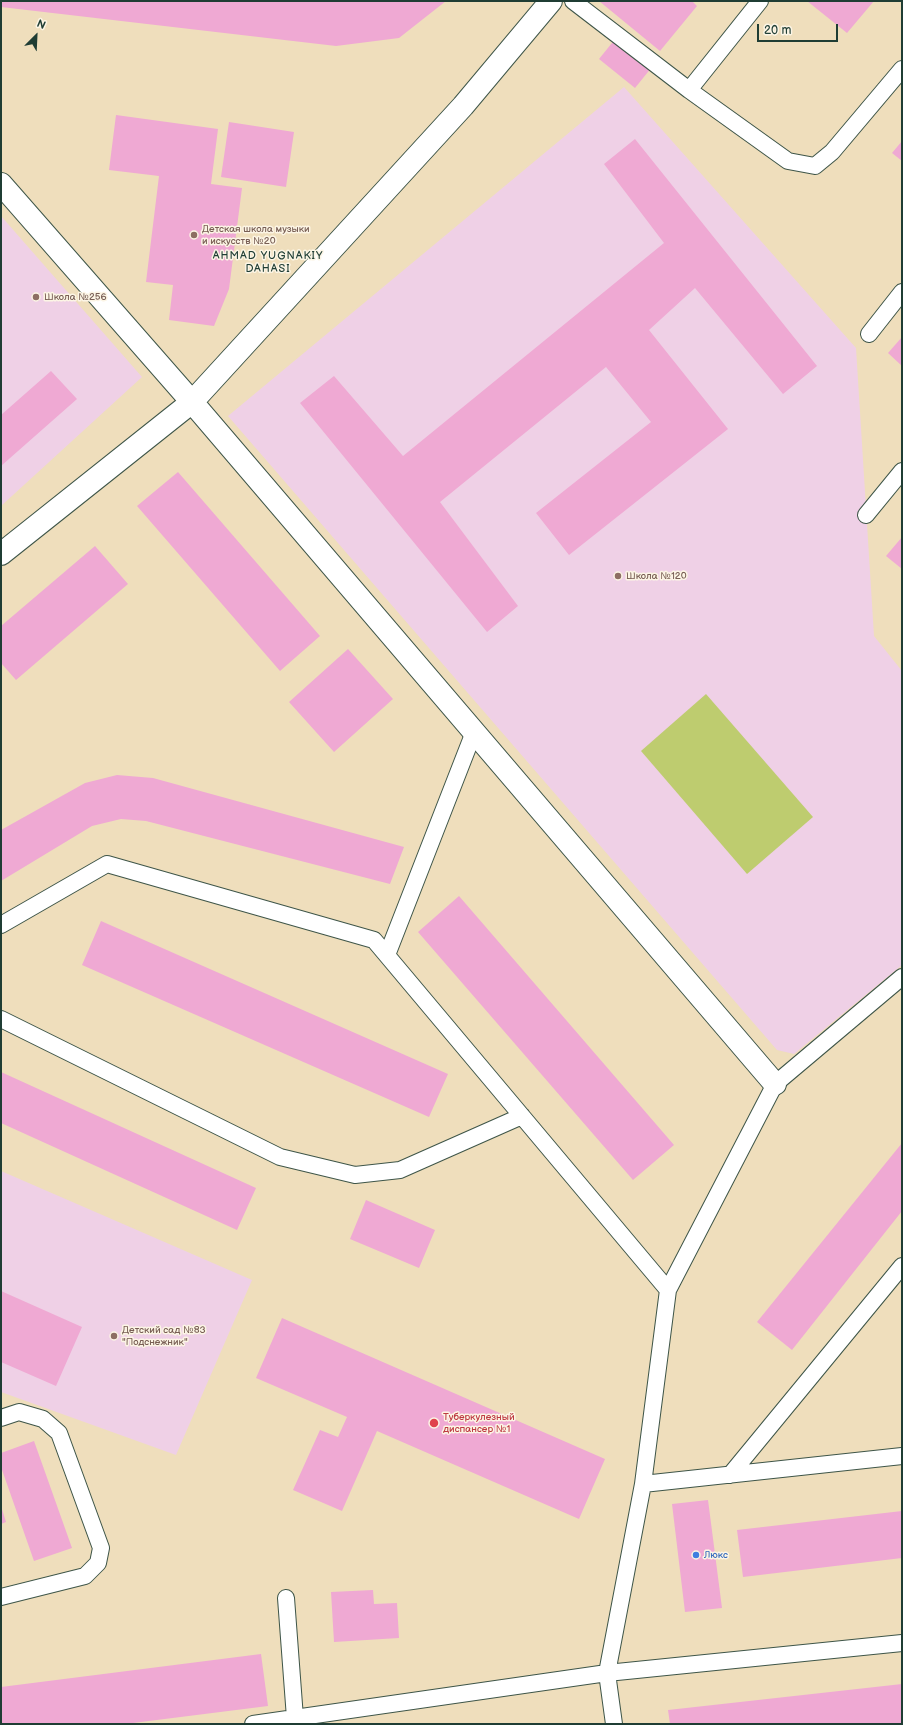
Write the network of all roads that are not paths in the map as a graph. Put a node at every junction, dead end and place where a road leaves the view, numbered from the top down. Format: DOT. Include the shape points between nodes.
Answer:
graph roads {
  1 [pos="551,1"];
  2 [pos="573,1"];
  3 [pos="760,1"];
  4 [pos="902,69"];
  5 [pos="689,90"];
  6 [pos="1,184"];
  7 [pos="902,292"];
  8 [pos="869,334"];
  9 [pos="192,402"];
  10 [pos="902,471"];
  11 [pos="866,515"];
  12 [pos="1,554"];
  13 [pos="474,732"];
  14 [pos="1,925"];
  15 [pos="388,955"];
  16 [pos="902,977"];
  17 [pos="1,1019"];
  18 [pos="775,1084"];
  19 [pos="522,1116"];
  20 [pos="902,1266"];
  21 [pos="668,1290"];
  22 [pos="1,1418"];
  23 [pos="902,1456"];
  24 [pos="730,1475"];
  25 [pos="643,1484"];
  26 [pos="1,1597"];
  27 [pos="286,1598"];
  28 [pos="902,1643"];
  29 [pos="606,1673"];
  30 [pos="295,1718"];
  31 [pos="253,1724"];
  32 [pos="614,1724"];
  1 -- 9 [label="street" via="463,106"];
  2 -- 5 [label="lane"];
  3 -- 5 [label="lane"];
  4 -- 5 [label="lane" via="832,152 815,166 788,161"];
  6 -- 9 [label="street"];
  7 -- 8 [label="lane"];
  9 -- 12 [label="street"];
  9 -- 13 [label="street"];
  10 -- 11 [label="lane"];
  13 -- 15 [label="lane"];
  13 -- 18 [label="street"];
  14 -- 15 [label="lane" via="107,864 374,940"];
  15 -- 19 [label="lane"];
  16 -- 18 [label="lane"];
  17 -- 19 [label="lane" via="280,1156 355,1175 400,1170"];
  18 -- 21 [label="lane"];
  19 -- 21 [label="lane"];
  20 -- 24 [label="lane"];
  21 -- 25 [label="lane"];
  22 -- 26 [label="lane" via="19,1412 43,1419 59,1433 101,1548 98,1563 85,1576"];
  23 -- 24 [label="lane"];
  24 -- 25 [label="lane"];
  25 -- 29 [label="lane"];
  27 -- 30 [label="lane"];
  28 -- 29 [label="lane"];
  29 -- 30 [label="lane"];
  29 -- 32 [label="lane"];
  30 -- 31 [label="lane"];
}
